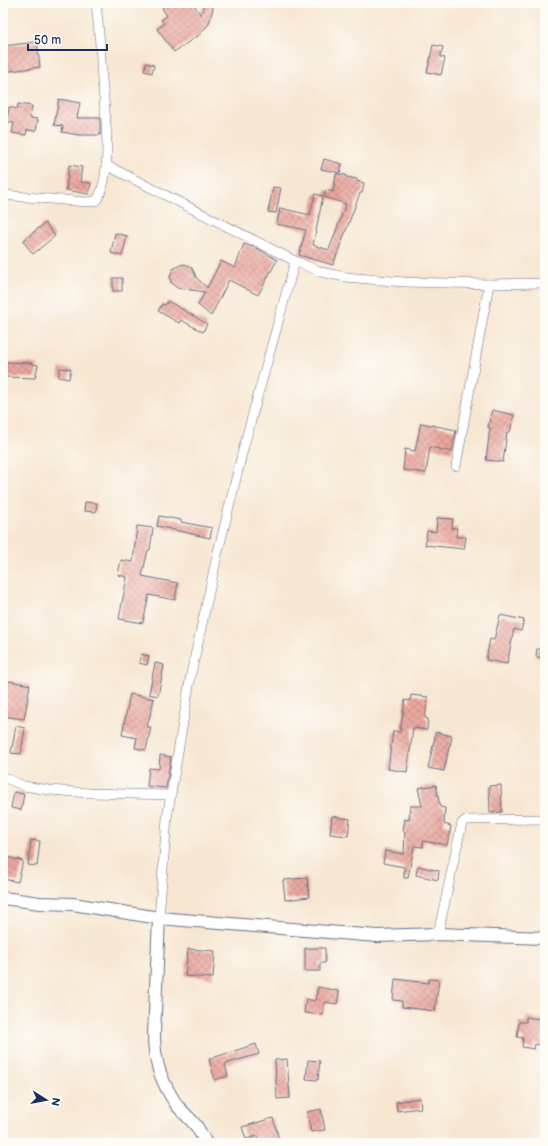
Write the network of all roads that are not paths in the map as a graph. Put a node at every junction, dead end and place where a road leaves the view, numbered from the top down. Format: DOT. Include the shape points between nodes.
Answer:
graph roads {
  1 [pos="96,3"];
  2 [pos="106,165"];
  3 [pos="3,195"];
  4 [pos="296,261"];
  5 [pos="545,283"];
  6 [pos="489,284"];
  7 [pos="456,466"];
  8 [pos="3,777"];
  9 [pos="171,795"];
  10 [pos="545,819"];
  11 [pos="3,898"];
  12 [pos="159,918"];
  13 [pos="438,934"];
  14 [pos="545,938"];
  15 [pos="206,1143"];
  1 -- 2 [label="street" via="107,139"];
  2 -- 3 [label="street" via="101,195 96,201"];
  2 -- 4 [label="street"];
  4 -- 6 [label="street" via="321,272 345,276 404,282"];
  4 -- 9 [label="street" via="244,446 217,556 191,674"];
  5 -- 6 [label="street"];
  6 -- 7 [label="street"];
  8 -- 9 [label="street" via="24,786 49,790"];
  9 -- 12 [label="street"];
  10 -- 13 [label="street" via="463,821"];
  11 -- 12 [label="street" via="73,904"];
  12 -- 13 [label="street" via="378,936"];
  12 -- 15 [label="street" via="154,1051 158,1069 166,1086"];
  13 -- 14 [label="street"];
}
